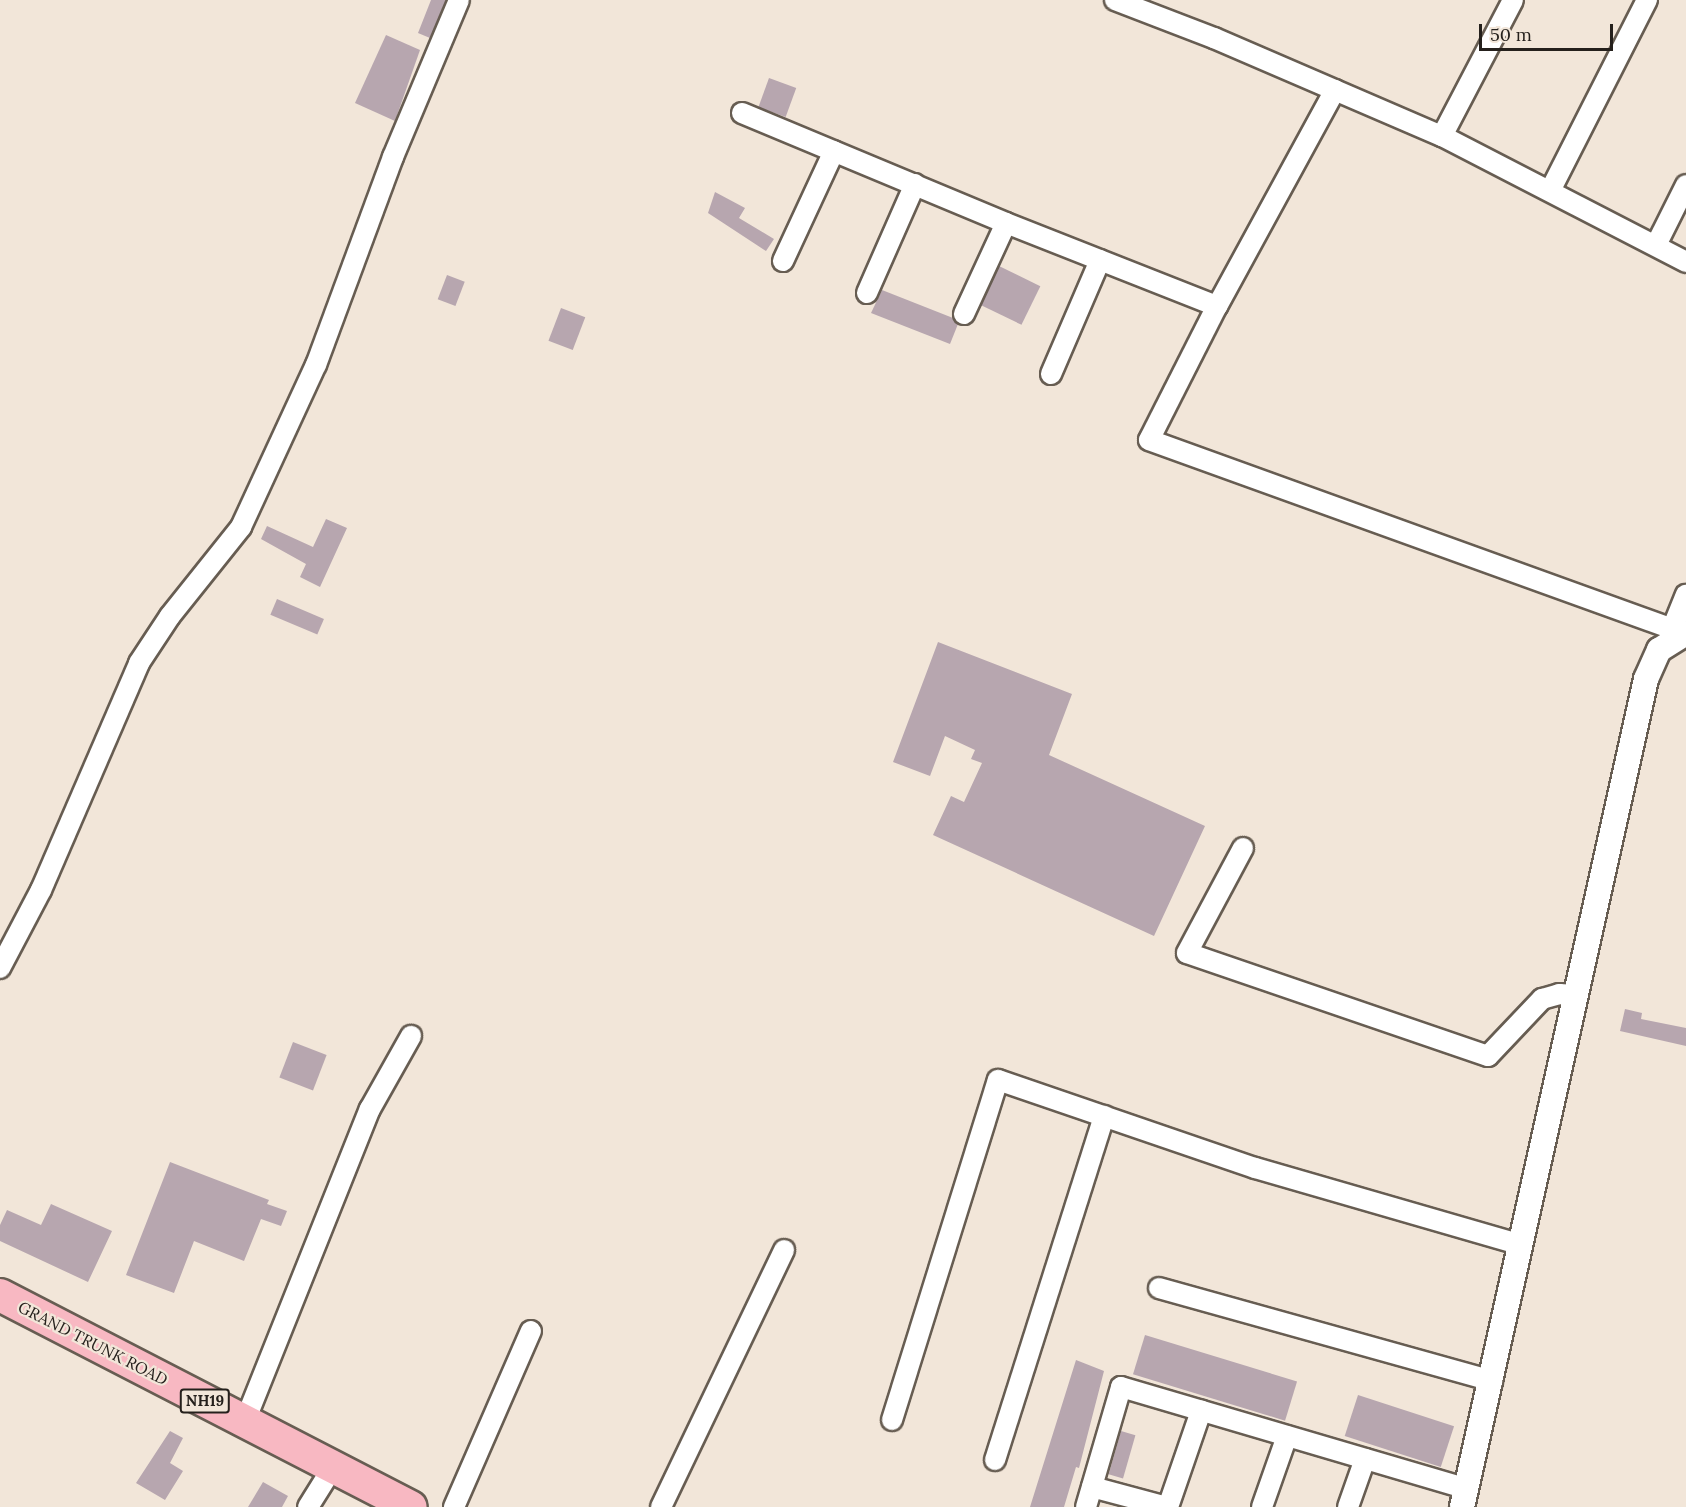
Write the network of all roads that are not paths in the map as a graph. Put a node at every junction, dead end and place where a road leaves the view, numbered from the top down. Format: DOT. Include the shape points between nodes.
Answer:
graph roads {
  1 [pos="459,0"];
  2 [pos="1115,0"];
  3 [pos="1513,0"];
  4 [pos="1647,0"];
  5 [pos="1335,90"];
  6 [pos="742,113"];
  7 [pos="1442,136"];
  8 [pos="834,151"];
  9 [pos="915,184"];
  10 [pos="1686,185"];
  11 [pos="1551,189"];
  12 [pos="1006,224"];
  13 [pos="1656,245"];
  14 [pos="1100,260"];
  15 [pos="783,261"];
  16 [pos="1686,262"];
  17 [pos="867,293"];
  18 [pos="1217,306"];
  19 [pos="964,314"];
  20 [pos="1051,374"];
  21 [pos="1686,595"];
  22 [pos="1681,632"];
  23 [pos="1243,848"];
  24 [pos="0,968"];
  25 [pos="1576,996"];
  26 [pos="411,1036"];
  27 [pos="1104,1116"];
  28 [pos="1521,1245"];
  29 [pos="784,1250"];
  30 [pos="1159,1288"];
  31 [pos="0,1295"];
  32 [pos="531,1331"];
  33 [pos="1492,1381"];
  34 [pos="1202,1411"];
  35 [pos="892,1420"];
  36 [pos="245,1421"];
  37 [pos="1287,1436"];
  38 [pos="1365,1459"];
  39 [pos="995,1460"];
  40 [pos="333,1467"];
  41 [pos="1092,1487"];
  42 [pos="1465,1498"];
  43 [pos="309,1507"];
  44 [pos="410,1507"];
  45 [pos="454,1507"];
  46 [pos="662,1507"];
  47 [pos="1086,1507"];
  48 [pos="1168,1507"];
  49 [pos="1262,1507"];
  50 [pos="1348,1507"];
  1 -- 24 [label="street" via="393,157 316,365 241,527 170,616 139,663 41,890"];
  2 -- 5 [label="street"];
  3 -- 7 [label="street"];
  4 -- 11 [label="street"];
  5 -- 7 [label="street"];
  5 -- 18 [label="street"];
  6 -- 8 [label="street"];
  7 -- 11 [label="street"];
  8 -- 9 [label="street"];
  8 -- 15 [label="street"];
  9 -- 12 [label="street"];
  9 -- 17 [label="street"];
  10 -- 13 [label="street"];
  11 -- 13 [label="street"];
  12 -- 14 [label="street"];
  12 -- 19 [label="street"];
  13 -- 16 [label="street"];
  14 -- 18 [label="street"];
  14 -- 20 [label="street"];
  18 -- 22 [label="street" via="1149,440"];
  21 -- 22 [label="street"];
  22 -- 25 [label="street" via="1659,650 1646,679"];
  23 -- 25 [label="street" via="1188,953 1488,1056 1542,999 1559,994"];
  25 -- 28 [label="street"];
  26 -- 36 [label="street" via="370,1109"];
  27 -- 28 [label="street" via="1255,1168"];
  27 -- 35 [label="street" via="998,1080"];
  27 -- 39 [label="street"];
  28 -- 33 [label="street"];
  29 -- 46 [label="street"];
  30 -- 33 [label="street"];
  31 -- 36 [label="highway, GRAND TRUNK ROAD / NH19"];
  32 -- 45 [label="street"];
  33 -- 42 [label="street"];
  34 -- 37 [label="street"];
  34 -- 41 [label="street" via="1120,1387"];
  34 -- 48 [label="street"];
  36 -- 40 [label="highway, GRAND TRUNK ROAD / NH19"];
  37 -- 38 [label="street"];
  37 -- 49 [label="street"];
  38 -- 42 [label="street"];
  38 -- 50 [label="street"];
  40 -- 43 [label="street"];
  40 -- 44 [label="highway, GRAND TRUNK ROAD / NH19"];
  41 -- 47 [label="street"];
  41 -- 48 [label="street"];
}
